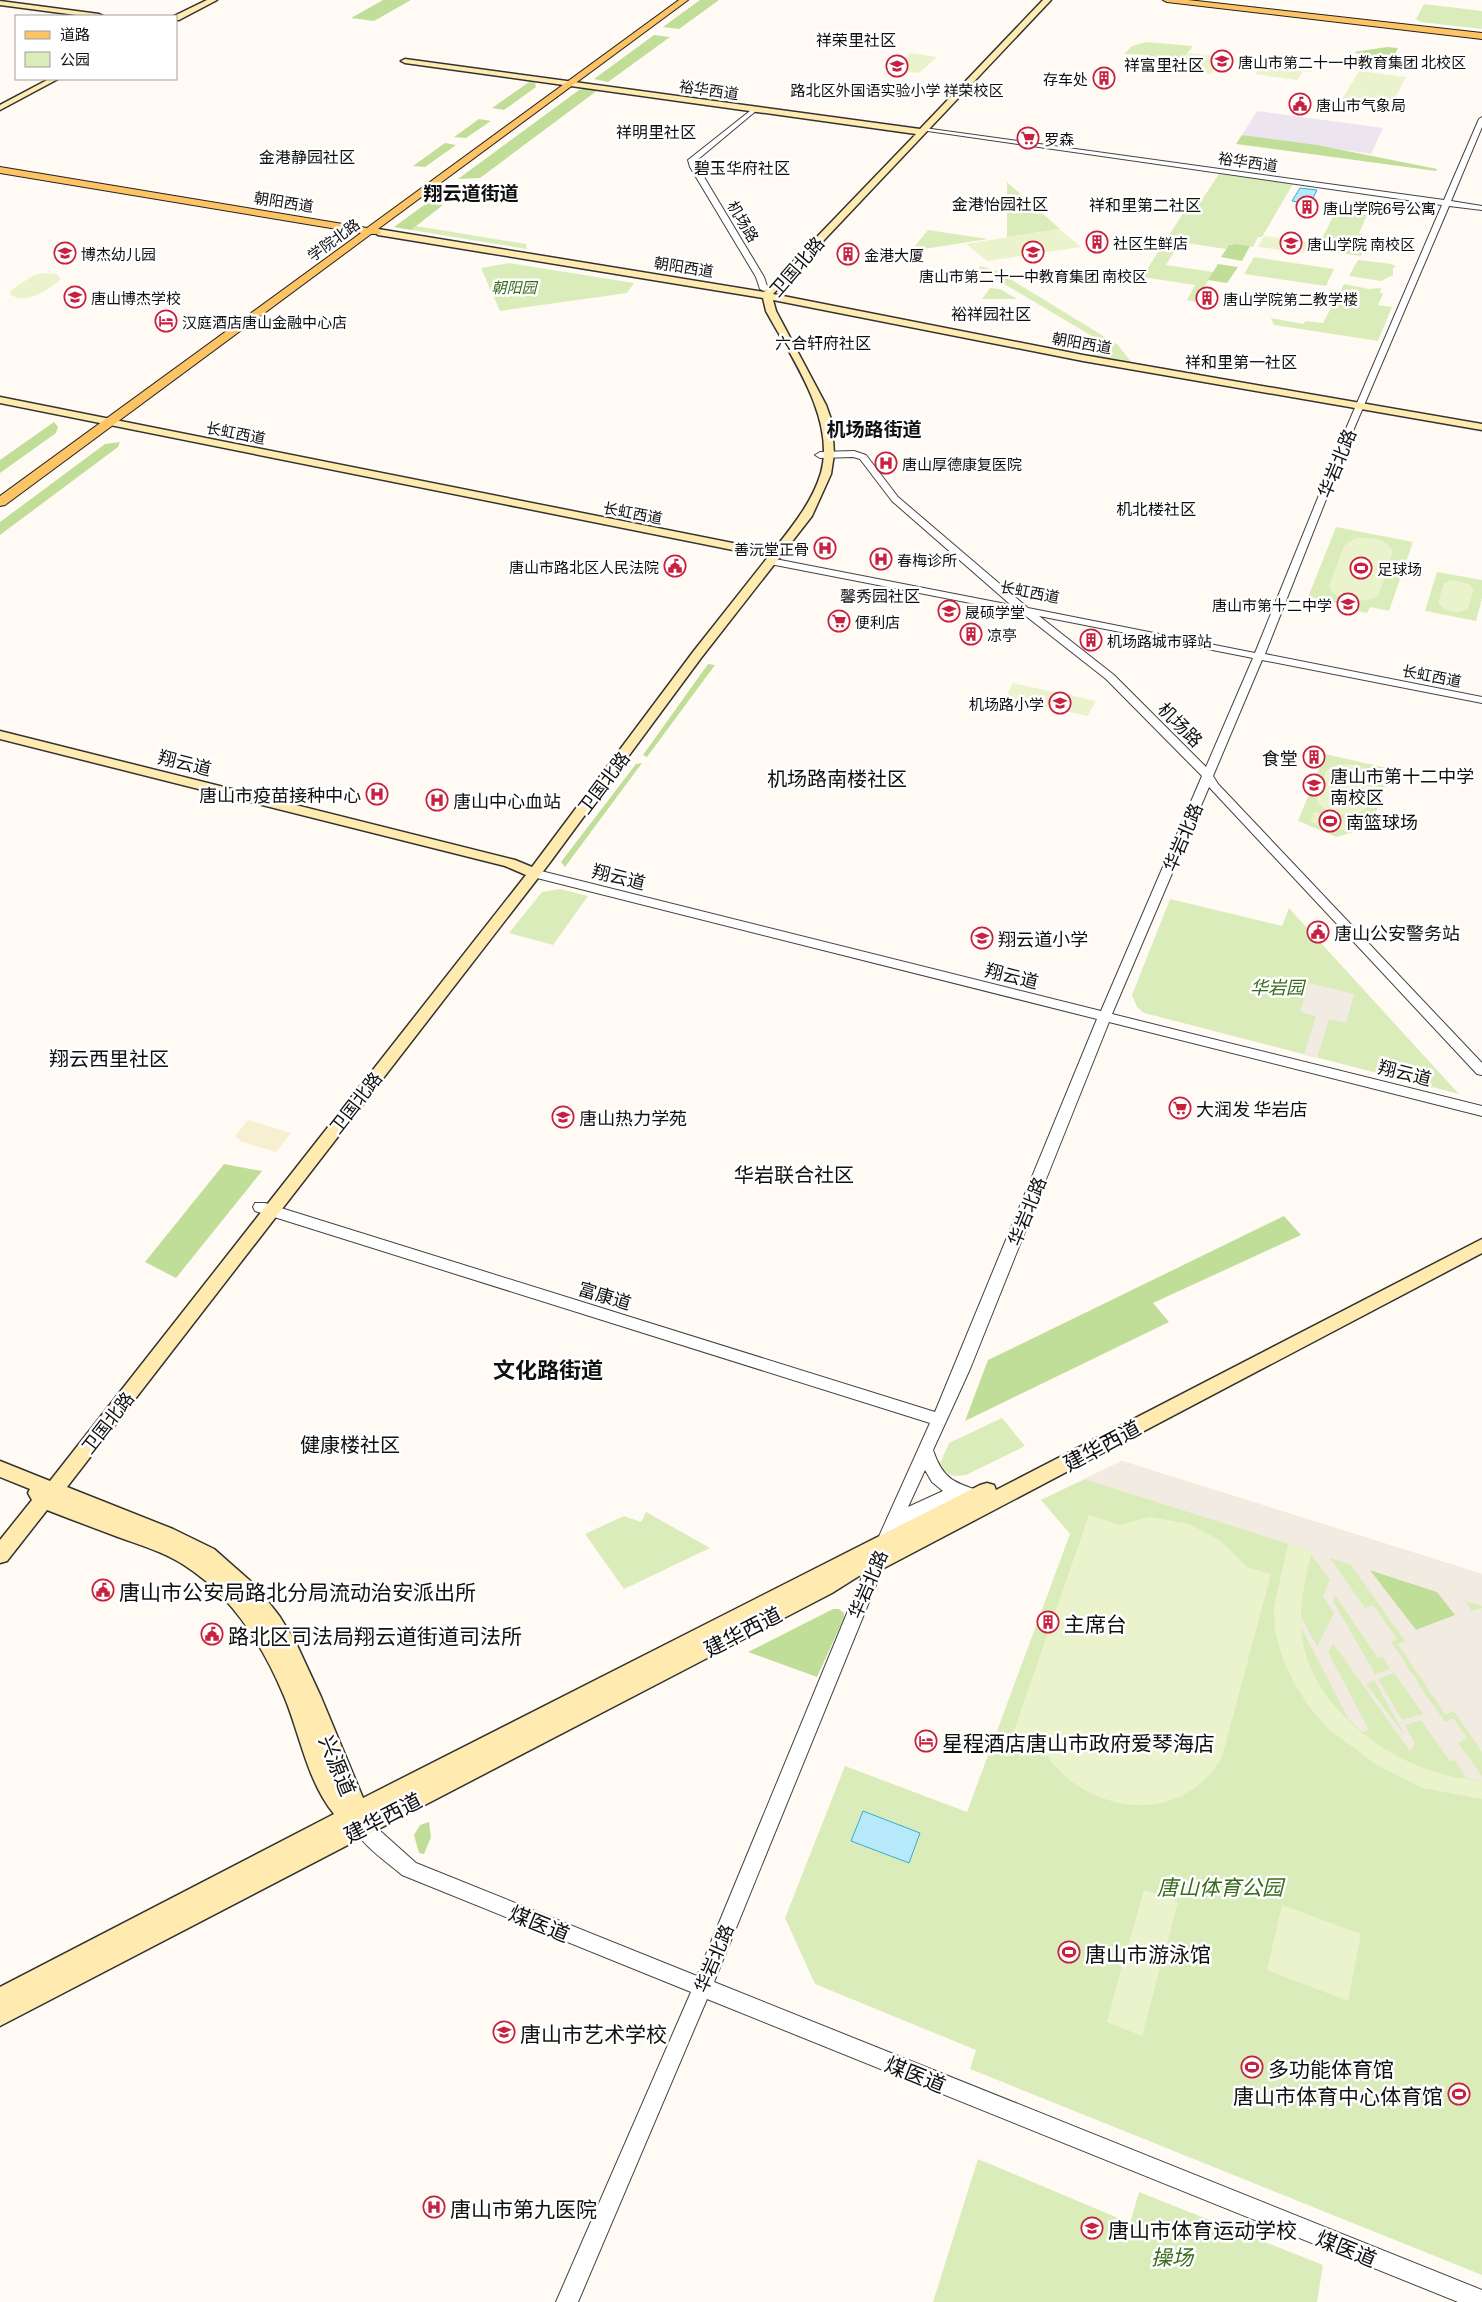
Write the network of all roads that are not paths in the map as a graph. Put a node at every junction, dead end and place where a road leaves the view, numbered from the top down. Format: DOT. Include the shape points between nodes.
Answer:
graph roads {
  1 [pos="206,0"];
  2 [pos="213,0"];
  3 [pos="674,0"];
  4 [pos="684,0"];
  5 [pos="1039,0"];
  6 [pos="1047,0"];
  7 [pos="1167,0"];
  8 [pos="1187,0"];
  9 [pos="0,4"];
  10 [pos="661,13"];
  11 [pos="76,15"];
  12 [pos="91,15"];
  13 [pos="175,15"];
  14 [pos="178,17"];
  15 [pos="1482,35"];
  16 [pos="407,60"];
  17 [pos="43,80"];
  18 [pos="52,80"];
  19 [pos="567,82"];
  20 [pos="715,102"];
  21 [pos="0,103"];
  22 [pos="0,108"];
  23 [pos="755,109"];
  24 [pos="1482,119"];
  25 [pos="919,130"];
  26 [pos="0,170"];
  27 [pos="0,175"];
  28 [pos="1446,203"];
  29 [pos="1482,208"];
  30 [pos="367,232"];
  31 [pos="762,295"];
  32 [pos="0,400"];
  33 [pos="0,405"];
  34 [pos="1360,406"];
  35 [pos="101,423"];
  36 [pos="1482,427"];
  37 [pos="825,455"];
  38 [pos="0,491"];
  39 [pos="0,502"];
  40 [pos="769,557"];
  41 [pos="1015,603"];
  42 [pos="1026,611"];
  43 [pos="1259,656"];
  44 [pos="1482,700"];
  45 [pos="0,735"];
  46 [pos="0,743"];
  47 [pos="1207,775"];
  48 [pos="526,872"];
  49 [pos="1104,1018"];
  50 [pos="1482,1071"];
  51 [pos="1482,1111"];
  52 [pos="265,1208"];
  53 [pos="1482,1234"];
  54 [pos="1482,1245"];
  55 [pos="939,1420"];
  56 [pos="926,1451"];
  57 [pos="0,1469"];
  58 [pos="0,1480"];
  59 [pos="44,1492"];
  60 [pos="959,1492"];
  61 [pos="977,1496"];
  62 [pos="894,1521"];
  63 [pos="0,1538"];
  64 [pos="881,1552"];
  65 [pos="0,1555"];
  66 [pos="357,1818"];
  67 [pos="702,1988"];
  68 [pos="0,1999"];
  69 [pos="0,2014"];
  70 [pos="1482,2301"];
  71 [pos="567,2302"];
  1 -- 13 [label="main road"];
  2 -- 14 [label="main road"];
  3 -- 10 [label="main road, 学院北路"];
  4 -- 10 [label="main road, 学院北路"];
  5 -- 25 [label="main road, 卫国北路"];
  6 -- 25 [label="main road, 卫国北路"];
  7 -- 15 [label="main road"];
  8 -- 15 [label="main road"];
  9 -- 11 [label="main road"];
  9 -- 12 [label="main road"];
  10 -- 19 [label="main road, 学院北路"];
  16 -- 19 [label="main road, 裕华西道"];
  17 -- 21 [label="main road"];
  18 -- 22 [label="main road"];
  19 -- 20 [label="main road, 裕华西道"];
  19 -- 30 [label="main road, 学院北路"];
  20 -- 23 [label="main road, 裕华西道"];
  20 -- 25 [label="main road, 裕华西道"];
  23 -- 25 [label="main road, 裕华西道"];
  23 -- 31 [label="street, 机场路" via="692,160 760,277"];
  24 -- 28 [label="street, 华岩北路"];
  25 -- 28 [label="street, 裕华西道"];
  25 -- 31 [label="main road, 卫国北路"];
  26 -- 30 [label="main road, 朝阳西道"];
  27 -- 30 [label="main road, 朝阳西道"];
  28 -- 29 [label="street, 裕华西道"];
  28 -- 34 [label="street, 华岩北路"];
  30 -- 31 [label="main road, 朝阳西道"];
  30 -- 35 [label="main road, 学院北路"];
  31 -- 34 [label="main road, 朝阳西道" via="1096,362"];
  31 -- 37 [label="main road, 卫国北路" via="822,405 827,422"];
  32 -- 35 [label="main road, 长虹西道"];
  33 -- 35 [label="main road, 长虹西道"];
  34 -- 36 [label="main road, 朝阳西道"];
  34 -- 43 [label="street, 华岩北路"];
  35 -- 38 [label="main road, 学院北路"];
  35 -- 39 [label="main road, 学院北路"];
  35 -- 40 [label="main road, 长虹西道"];
  37 -- 40 [label="main road, 卫国北路" via="826,474 811,507"];
  37 -- 41 [label="street, 机场路" via="854,454 863,457 895,499"];
  40 -- 41 [label="street, 长虹西道"];
  40 -- 42 [label="street, 长虹西道"];
  40 -- 48 [label="main road, 卫国北路" via="697,655"];
  41 -- 42 [label="street, 机场路"];
  41 -- 43 [label="street, 长虹西道" via="1248,650"];
  42 -- 43 [label="street, 长虹西道"];
  42 -- 47 [label="street, 机场路" via="1110,677"];
  43 -- 44 [label="street, 长虹西道"];
  43 -- 47 [label="street, 华岩北路"];
  45 -- 48 [label="main road, 翔云道" via="510,863"];
  46 -- 48 [label="main road, 翔云道"];
  47 -- 49 [label="street, 华岩北路"];
  47 -- 50 [label="street, 机场路" via="1287,865"];
  48 -- 49 [label="street, 翔云道"];
  48 -- 52 [label="main road, 卫国北路"];
  49 -- 51 [label="street, 翔云道"];
  49 -- 55 [label="street, 华岩北路"];
  52 -- 55 [label="street, 富康道"];
  52 -- 59 [label="main road, 卫国北路"];
  53 -- 61 [label="main road, 建华西道"];
  54 -- 64 [label="main road, 建华西道"];
  55 -- 56 [label="street, 华岩北路"];
  56 -- 60 [label="street" via="930,1470 944,1484"];
  56 -- 62 [label="street, 华岩北路"];
  57 -- 59 [label="main road, 兴源道"];
  58 -- 59 [label="main road, 兴源道"];
  59 -- 63 [label="main road, 卫国北路"];
  59 -- 65 [label="main road, 卫国北路"];
  59 -- 66 [label="main road, 兴源道" via="166,1535 207,1555 249,1592 289,1649"];
  60 -- 61 [label="street"];
  60 -- 62 [label="street"];
  61 -- 64 [label="main road, 建华西道"];
  62 -- 64 [label="street, 华岩北路"];
  64 -- 66 [label="main road, 建华西道" via="816,1592"];
  64 -- 67 [label="street, 华岩北路"];
  66 -- 67 [label="street, 煤医道" via="409,1870"];
  66 -- 68 [label="main road, 建华西道"];
  66 -- 69 [label="main road, 建华西道"];
  67 -- 70 [label="street, 煤医道"];
  67 -- 71 [label="street, 华岩北路"];
}
